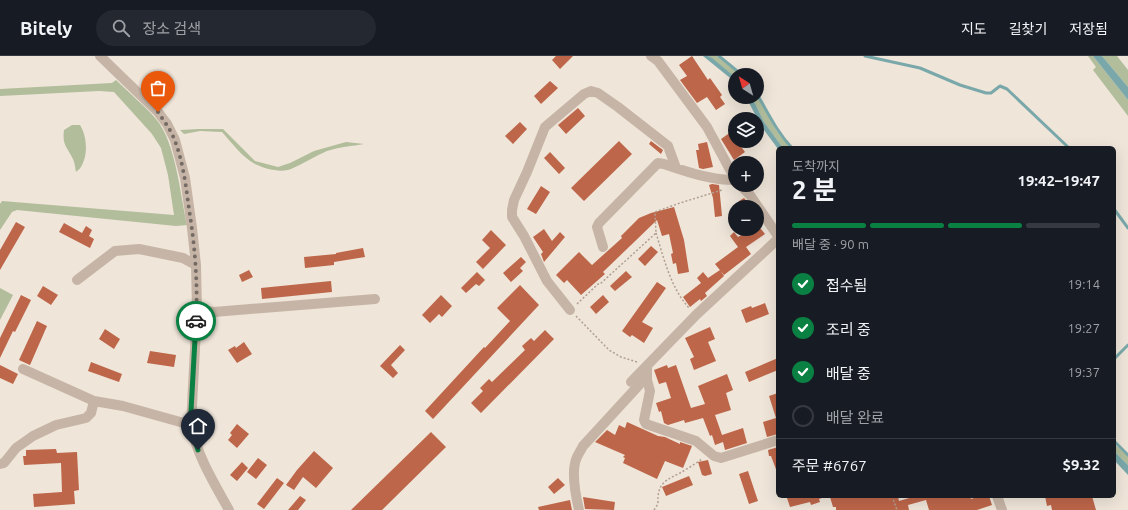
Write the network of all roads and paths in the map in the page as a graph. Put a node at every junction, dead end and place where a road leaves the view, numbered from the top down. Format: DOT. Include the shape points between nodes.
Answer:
graph roads {
  1 [pos="100,56"];
  2 [pos="652,56"];
  3 [pos="728,167"];
  4 [pos="676,168"];
  5 [pos="728,180"];
  6 [pos="724,189"];
  7 [pos="747,192"];
  8 [pos="656,233"];
  9 [pos="776,233"];
  10 [pos="776,242"];
  11 [pos="603,247"];
  12 [pos="196,265"];
  13 [pos="77,280"];
  14 [pos="375,299"];
  15 [pos="197,310"];
  16 [pos="570,310"];
  17 [pos="696,315"];
  18 [pos="646,366"];
  19 [pos="23,369"];
  20 [pos="631,382"];
  21 [pos="94,401"];
  22 [pos="191,425"];
  23 [pos="776,441"];
  24 [pos="712,454"];
  25 [pos="0,464"];
  26 [pos="893,498"];
  27 [pos="998,498"];
  28 [pos="229,510"];
  29 [pos="579,510"];
  30 [pos="654,510"];
  31 [pos="897,510"];
  32 [pos="1002,510"];
  1 -- 12 [label="street" via="158,112 175,140 185,178"];
  2 -- 3 [label="street" via="707,127"];
  4 -- 5 [label="street"];
  4 -- 11 [label="street" via="658,163 599,223 597,227"];
  4 -- 16 [label="street" via="668,146 598,93 591,91 584,94 545,127 514,200 512,217 547,281"];
  6 -- 8 [label="path" via="655,212"];
  7 -- 9 [label="street"];
  8 -- 16 [label="path"];
  8 -- 17 [label="path" via="670,276 684,303"];
  10 -- 17 [label="street"];
  12 -- 13 [label="street" via="183,258 139,249 115,250"];
  12 -- 15 [label="street"];
  14 -- 15 [label="street" via="214,312"];
  15 -- 22 [label="street"];
  16 -- 18 [label="path" via="609,350"];
  17 -- 18 [label="street"];
  18 -- 20 [label="street"];
  18 -- 24 [label="street" via="650,391 644,420 646,424 696,441"];
  18 -- 29 [label="street" via="639,385 583,446 577,456 574,478"];
  19 -- 21 [label="street"];
  21 -- 22 [label="street" via="124,406"];
  21 -- 25 [label="street" via="92,413 86,418 56,425 33,436"];
  22 -- 28 [label="street" via="194,440 205,466"];
  23 -- 24 [label="street" via="721,458"];
  24 -- 30 [label="path" via="666,480 660,486 658,504"];
  26 -- 31 [label="path"];
  27 -- 32 [label="street"];
}
